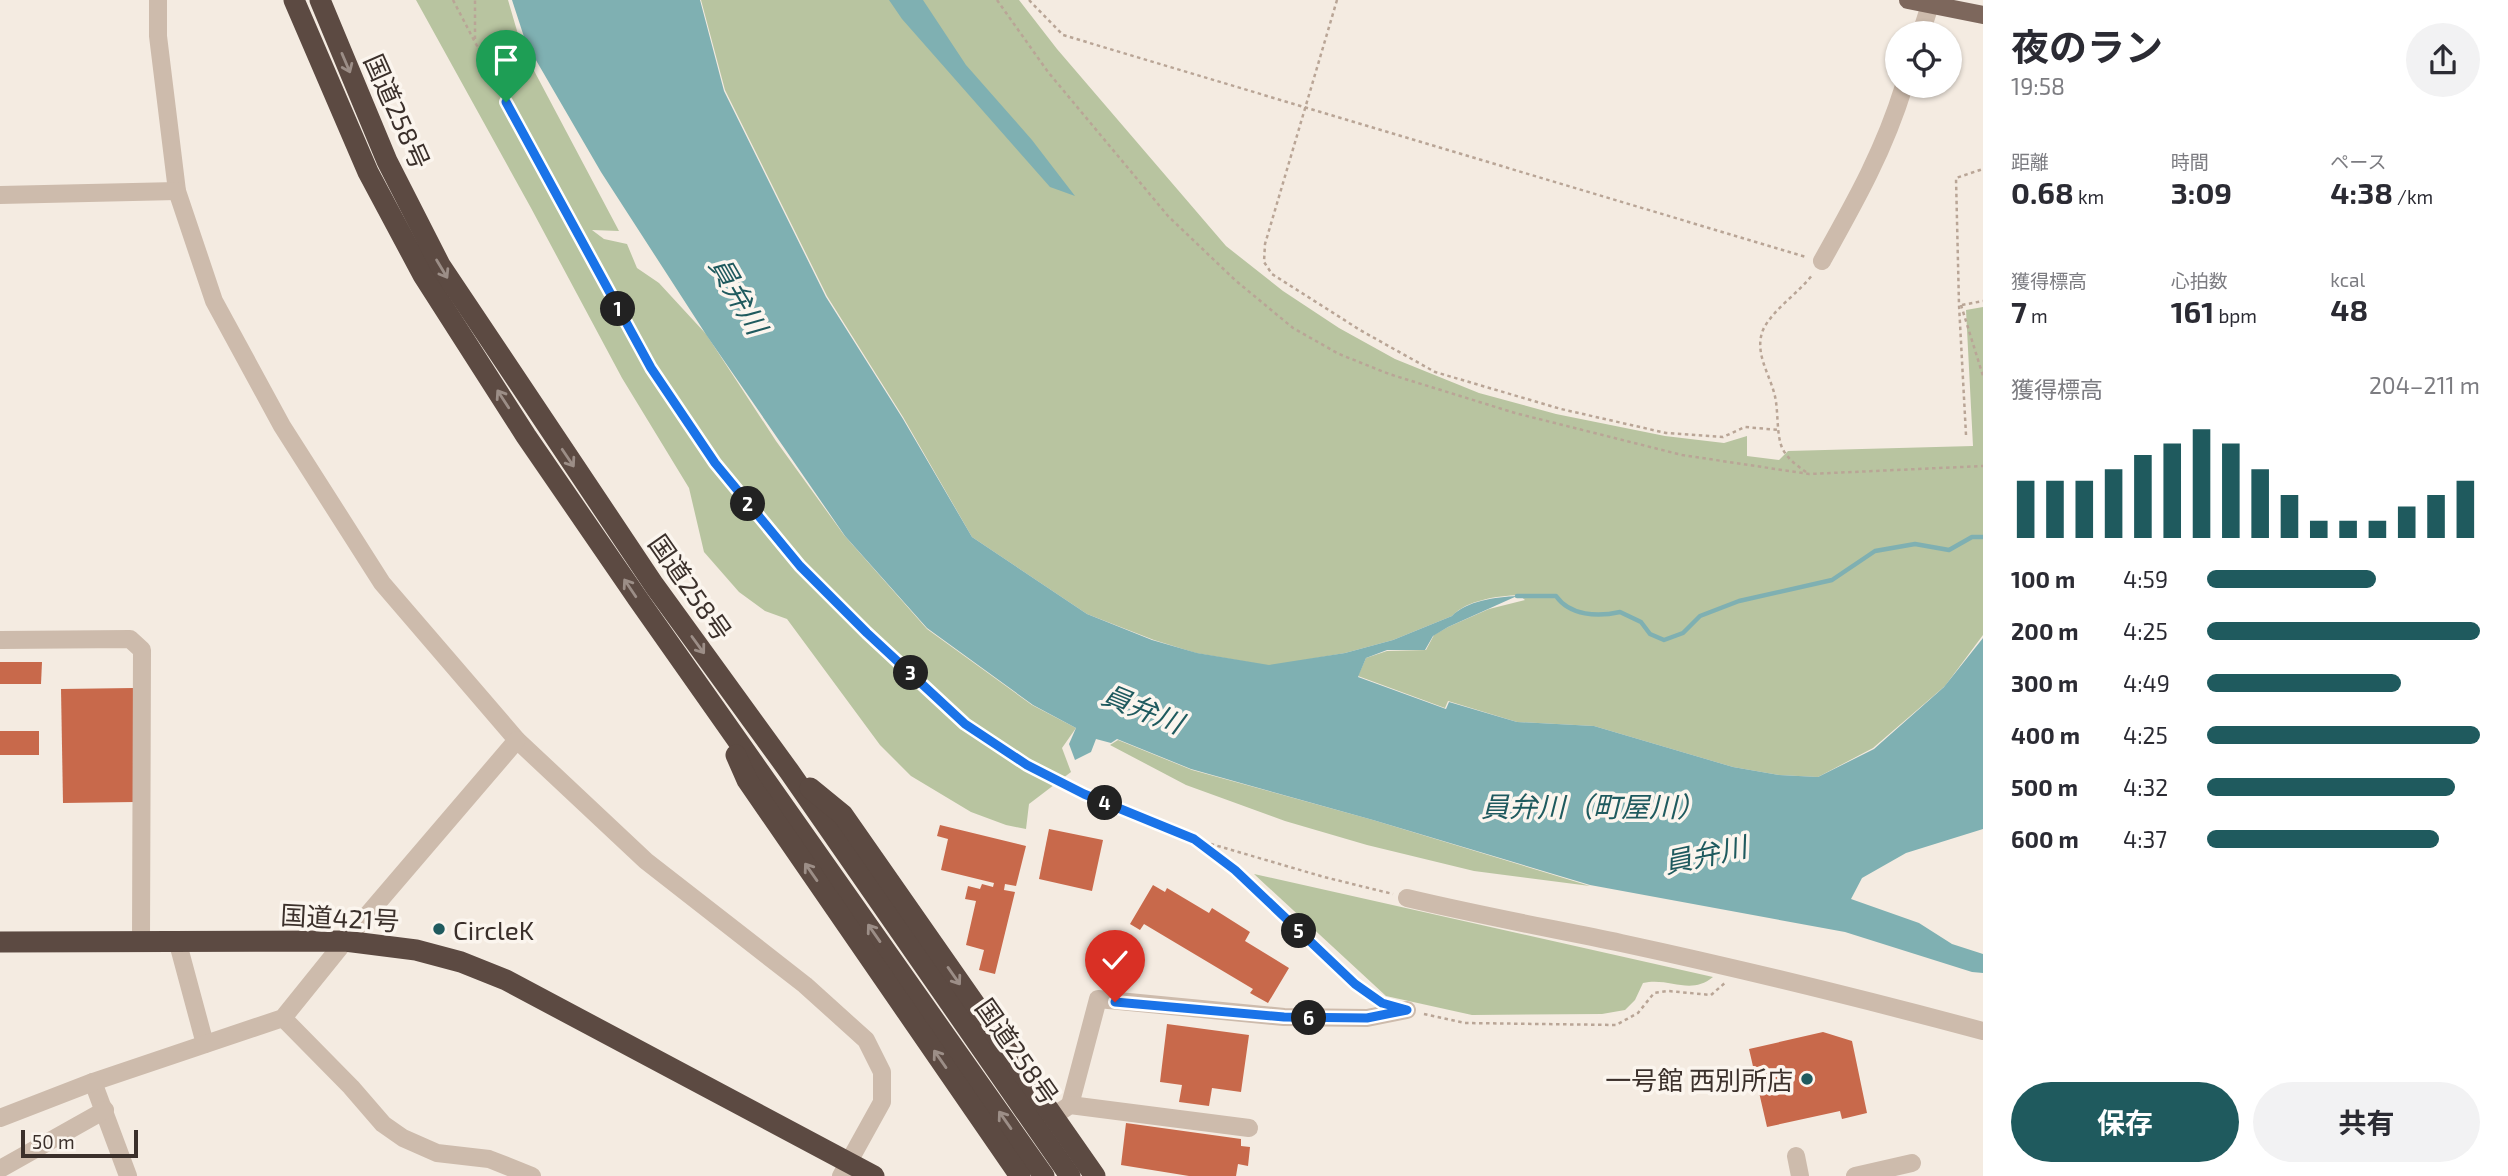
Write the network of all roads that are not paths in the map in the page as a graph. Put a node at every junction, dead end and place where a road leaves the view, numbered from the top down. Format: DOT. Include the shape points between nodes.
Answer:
graph roads {
  1 [pos="158,0"];
  2 [pos="293,0"];
  3 [pos="320,0"];
  4 [pos="1908,0"];
  5 [pos="1930,5"];
  6 [pos="1983,15"];
  7 [pos="1925,21"];
  8 [pos="1900,98"];
  9 [pos="177,191"];
  10 [pos="0,195"];
  11 [pos="1822,261"];
  12 [pos="0,640"];
  13 [pos="714,707"];
  14 [pos="517,740"];
  15 [pos="789,771"];
  16 [pos="1407,898"];
  17 [pos="177,940"];
  18 [pos="141,941"];
  19 [pos="345,941"];
  20 [pos="0,942"];
  21 [pos="1407,1010"];
  22 [pos="283,1018"];
  23 [pos="1983,1031"];
  24 [pos="205,1044"];
  25 [pos="93,1082"];
  26 [pos="1070,1105"];
  27 [pos="104,1110"];
  28 [pos="1052,1117"];
  29 [pos="0,1118"];
  30 [pos="1249,1128"];
  31 [pos="1796,1156"];
  32 [pos="1912,1163"];
  33 [pos="0,1169"];
  34 [pos="844,1169"];
  35 [pos="128,1176"];
  36 [pos="532,1176"];
  37 [pos="874,1176"];
  38 [pos="1020,1176"];
  39 [pos="1044,1176"];
  40 [pos="1070,1176"];
  41 [pos="1095,1176"];
  42 [pos="1800,1176"];
  43 [pos="1855,1176"];
  1 -- 9 [label="street"];
  13 -- 2 [label="highway, 国道258号, one-way" via="534,447 423,275 368,172"];
  3 -- 15 [label="highway, 国道258号, one-way" via="387,161 440,265 654,585"];
  4 -- 5 [label="main road"];
  5 -- 6 [label="main road"];
  5 -- 7 [label="street"];
  8 -- 11 [label="street" via="1867,180"];
  9 -- 10 [label="street"];
  9 -- 14 [label="street" via="214,301 282,426 382,583"];
  12 -- 18 [label="street" via="130,639 142,650"];
  38 -- 13 [label="highway, one-way" via="747,780"];
  39 -- 13 [label="highway, 国道258号, one-way"];
  14 -- 19 [label="street"];
  14 -- 34 [label="street" via="646,861 806,985 866,1040 882,1072 882,1102"];
  15 -- 28 [label="highway, one-way" via="843,816"];
  15 -- 40 [label="highway, 国道258号"];
  16 -- 23 [label="street" via="1620,943"];
  17 -- 18 [label="highway, 国道421号"];
  17 -- 19 [label="highway, 国道421号"];
  17 -- 24 [label="street"];
  18 -- 20 [label="highway, 国道421号"];
  19 -- 22 [label="street"];
  19 -- 34 [label="highway, 国道421号" via="416,950 506,980"];
  21 -- 26 [label="street" via="1367,1018 1284,1017 1098,999"];
  22 -- 24 [label="street"];
  22 -- 36 [label="street" via="383,1124 403,1138 437,1153 489,1159"];
  24 -- 25 [label="street"];
  25 -- 27 [label="street"];
  25 -- 29 [label="street"];
  26 -- 28 [label="street"];
  26 -- 30 [label="street"];
  27 -- 33 [label="street"];
  27 -- 35 [label="street"];
  28 -- 41 [label="highway"];
  31 -- 42 [label="street"];
  32 -- 43 [label="street"];
  34 -- 37 [label="highway, 国道421号"];
}
